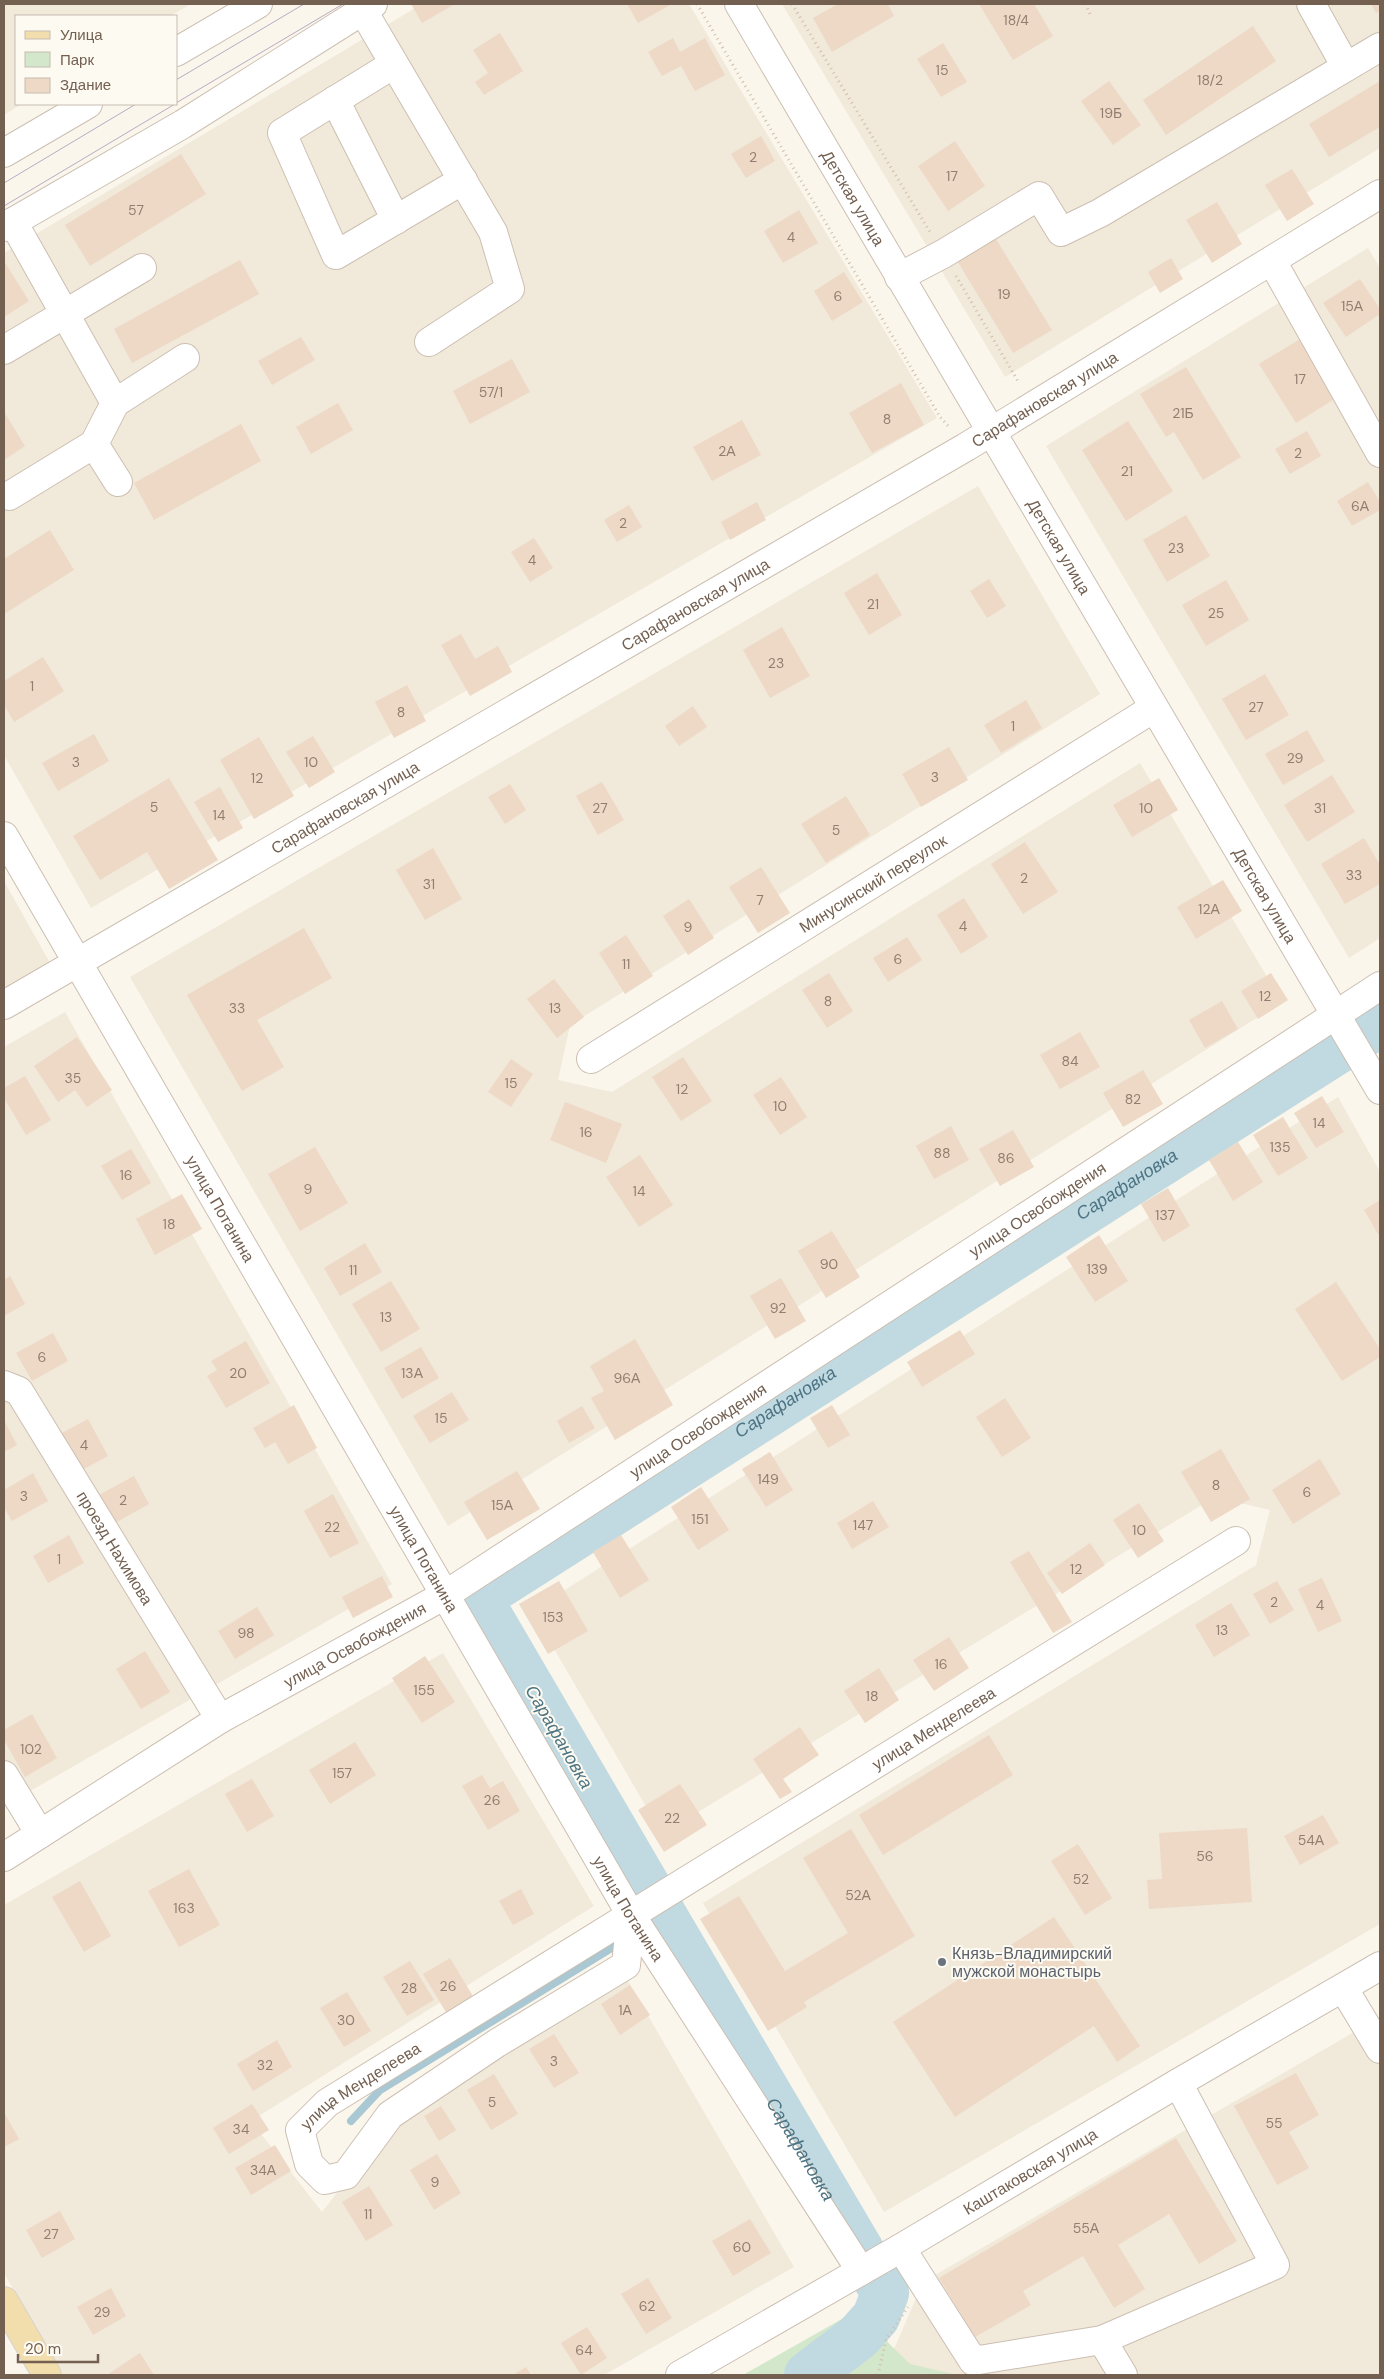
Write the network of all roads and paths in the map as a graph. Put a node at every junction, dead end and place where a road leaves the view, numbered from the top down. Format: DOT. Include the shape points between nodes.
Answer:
graph roads {
  1 [pos="258,4"];
  2 [pos="697,4"];
  3 [pos="739,4"];
  4 [pos="792,4"];
  5 [pos="1085,4"];
  6 [pos="1311,4"];
  7 [pos="365,6"];
  8 [pos="1090,14"];
  9 [pos="1380,47"];
  10 [pos="178,51"];
  11 [pos="394,64"];
  12 [pos="1346,67"];
  13 [pos="336,100"];
  14 [pos="86,105"];
  15 [pos="4,153"];
  16 [pos="463,180"];
  17 [pos="1380,194"];
  18 [pos="396,220"];
  19 [pos="8,225"];
  20 [pos="943,254"];
  21 [pos="1272,261"];
  22 [pos="142,268"];
  23 [pos="899,277"];
  24 [pos="65,314"];
  25 [pos="429,342"];
  26 [pos="4,350"];
  27 [pos="185,358"];
  28 [pos="115,403"];
  29 [pos="1033,407"];
  30 [pos="992,432"];
  31 [pos="94,444"];
  32 [pos="966,447"];
  33 [pos="1380,453"];
  34 [pos="118,482"];
  35 [pos="10,496"];
  36 [pos="1154,708"];
  37 [pos="4,836"];
  38 [pos="76,962"];
  39 [pos="1380,986"];
  40 [pos="4,1005"];
  41 [pos="1336,1015"];
  42 [pos="591,1059"];
  43 [pos="1380,1090"];
  44 [pos="4,1385"];
  45 [pos="1236,1541"];
  46 [pos="445,1595"];
  47 [pos="220,1719"];
  48 [pos="4,1775"];
  49 [pos="40,1834"];
  50 [pos="4,1857"];
  51 [pos="631,1915"];
  52 [pos="1380,1966"];
  53 [pos="1344,1989"];
  54 [pos="1380,2048"];
  55 [pos="1178,2083"];
  56 [pos="901,2248"];
  57 [pos="861,2272"];
  58 [pos="924,2284"];
  59 [pos="4,2301"];
  60 [pos="1102,2340"];
  61 [pos="47,2375"];
  62 [pos="680,2375"];
  63 [pos="878,2375"];
  64 [pos="1122,2375"];
  1 -- 10 [label="street"];
  2 -- 32 [label="path" via="940,416"];
  3 -- 23 [label="street, Детская улица"];
  4 -- 20 [label="path"];
  5 -- 8 [label="path"];
  6 -- 12 [label="street"];
  7 -- 11 [label="street"];
  7 -- 19 [label="street" via="183,124"];
  9 -- 12 [label="street"];
  11 -- 13 [label="street"];
  11 -- 16 [label="street"];
  12 -- 20 [label="street" via="1100,213 1061,232 1039,196"];
  13 -- 18 [label="street"];
  13 -- 18 [label="street" via="282,133 336,256"];
  14 -- 15 [label="street"];
  16 -- 18 [label="street"];
  16 -- 25 [label="street" via="493,232 510,289"];
  17 -- 21 [label="street, Сарафановская улица"];
  19 -- 24 [label="street"];
  20 -- 23 [label="street"];
  20 -- 29 [label="path"];
  21 -- 29 [label="street, Сарафановская улица"];
  21 -- 33 [label="street"];
  22 -- 24 [label="street"];
  23 -- 30 [label="street, Детская улица"];
  24 -- 26 [label="street"];
  24 -- 28 [label="street"];
  27 -- 28 [label="street"];
  28 -- 31 [label="street"];
  29 -- 30 [label="street, Сарафановская улица"];
  30 -- 32 [label="street, Сарафановская улица"];
  30 -- 36 [label="street, Детская улица"];
  31 -- 34 [label="street"];
  31 -- 35 [label="street"];
  32 -- 38 [label="street, Сарафановская улица"];
  36 -- 41 [label="street, Детская улица"];
  36 -- 42 [label="street, Минусинский переулок"];
  37 -- 38 [label="street, улица Потанина"];
  38 -- 40 [label="street, Сарафановская улица"];
  38 -- 46 [label="street, улица Потанина"];
  39 -- 41 [label="street, улица Освобождения"];
  41 -- 43 [label="street, Детская улица"];
  41 -- 46 [label="street, улица Освобождения"];
  44 -- 47 [label="street, проезд Нахимова" via="19,1391"];
  45 -- 51 [label="street, улица Менделеева"];
  46 -- 47 [label="street, улица Освобождения"];
  46 -- 51 [label="street, улица Потанина"];
  47 -- 49 [label="street, улица Освобождения"];
  48 -- 49 [label="street"];
  49 -- 50 [label="street, улица Освобождения"];
  51 -- 51 [label="street, улица Менделеева" via="327,2103 300,2130 309,2164 325,2180 346,2175 390,2114 497,2043 626,1965"];
  51 -- 57 [label="street, улица Потанина"];
  52 -- 53 [label="street, Каштаковская улица"];
  53 -- 54 [label="street"];
  53 -- 55 [label="street, Каштаковская улица"];
  55 -- 56 [label="street, Каштаковская улица"];
  55 -- 60 [label="street" via="1274,2265"];
  56 -- 57 [label="street, Каштаковская улица"];
  56 -- 58 [label="street"];
  57 -- 62 [label="street, Каштаковская улица"];
  58 -- 60 [label="street" via="973,2361"];
  58 -- 63 [label="path" via="886,2340"];
  59 -- 61 [label="main road"];
  60 -- 64 [label="street"];
}
